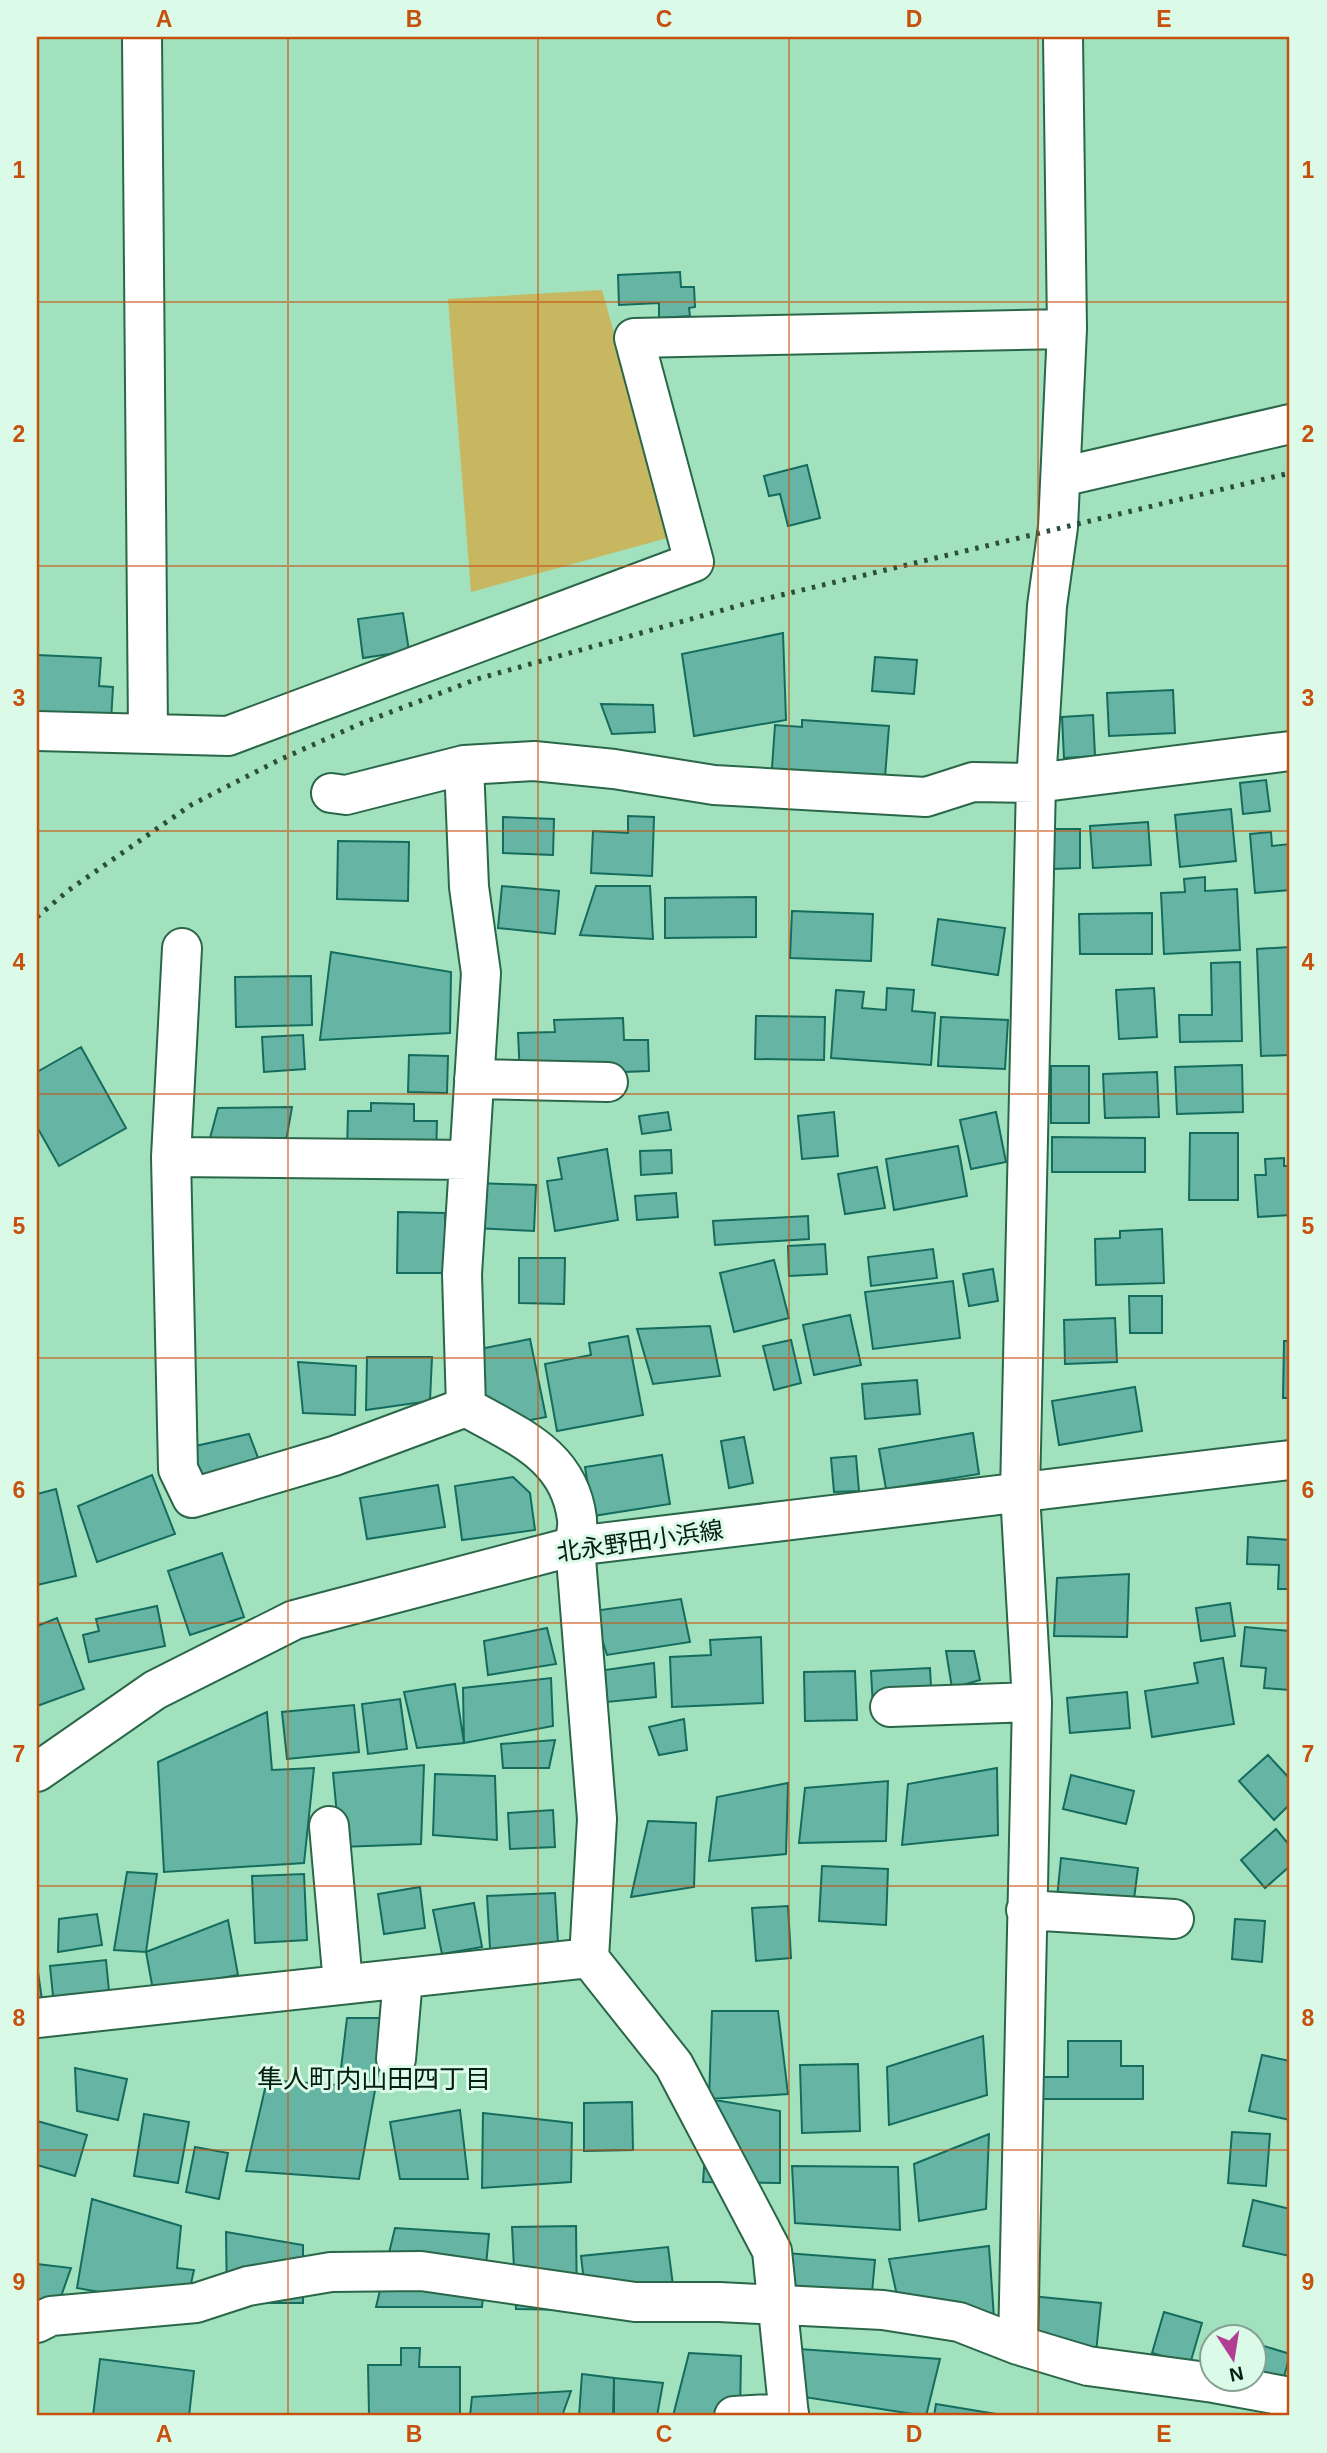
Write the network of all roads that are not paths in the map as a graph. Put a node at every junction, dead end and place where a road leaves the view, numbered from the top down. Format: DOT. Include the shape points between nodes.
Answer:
graph roads {
  1 [pos="142,37"];
  2 [pos="1063,37"];
  3 [pos="1067,329"];
  4 [pos="1290,424"];
  5 [pos="1061,477"];
  6 [pos="37,731"];
  7 [pos="148,732"];
  8 [pos="1290,751"];
  9 [pos="464,765"];
  10 [pos="1036,783"];
  11 [pos="331,793"];
  12 [pos="182,948"];
  13 [pos="474,1079"];
  14 [pos="608,1082"];
  15 [pos="172,1157"];
  16 [pos="469,1160"];
  17 [pos="466,1407"];
  18 [pos="1290,1460"];
  19 [pos="1020,1493"];
  20 [pos="575,1546"];
  21 [pos="1032,1702"];
  22 [pos="890,1707"];
  23 [pos="37,1772"];
  24 [pos="329,1826"];
  25 [pos="1026,1910"];
  26 [pos="1174,1919"];
  27 [pos="589,1958"];
  28 [pos="403,1978"];
  29 [pos="342,1984"];
  30 [pos="37,2018"];
  31 [pos="396,2059"];
  32 [pos="779,2305"];
  33 [pos="37,2323"];
  34 [pos="1017,2345"];
  35 [pos="1290,2397"];
  36 [pos="789,2415"];
  37 [pos="734,2416"];
  1 -- 7 [label="street"];
  2 -- 3 [label="street"];
  3 -- 5 [label="street"];
  3 -- 7 [label="street" via="634,338 694,562 228,736"];
  4 -- 5 [label="street"];
  5 -- 10 [label="street"];
  6 -- 7 [label="street"];
  8 -- 10 [label="street"];
  9 -- 10 [label="street" via="534,761 714,785 926,797 974,782"];
  9 -- 11 [label="street" via="346,795"];
  9 -- 13 [label="street" via="468,887 481,973"];
  10 -- 19 [label="street"];
  12 -- 15 [label="street"];
  13 -- 14 [label="street"];
  13 -- 16 [label="street"];
  15 -- 16 [label="street"];
  15 -- 17 [label="street" via="178,1469 192,1498 334,1456"];
  16 -- 17 [label="street" via="462,1274"];
  17 -- 20 [label="street" via="544,1453 566,1480 577,1520"];
  18 -- 19 [label="street, 北永野田小浜線"];
  19 -- 20 [label="street, 北永野田小浜線"];
  19 -- 21 [label="street"];
  20 -- 23 [label="street, 北永野田小浜線" via="294,1620 155,1690"];
  20 -- 27 [label="street" via="597,1819"];
  21 -- 22 [label="street"];
  21 -- 25 [label="street"];
  24 -- 29 [label="street"];
  25 -- 26 [label="street"];
  25 -- 34 [label="street"];
  27 -- 28 [label="street"];
  27 -- 32 [label="street" via="674,2065 772,2251"];
  28 -- 29 [label="street"];
  28 -- 31 [label="street"];
  29 -- 30 [label="street"];
  32 -- 33 [label="street" via="635,2302 421,2271 331,2272 248,2286 196,2303 51,2316"];
  32 -- 34 [label="street" via="883,2310 959,2322"];
  32 -- 36 [label="street"];
  34 -- 35 [label="street" via="1088,2366"];
  36 -- 37 [label="street"];
}
